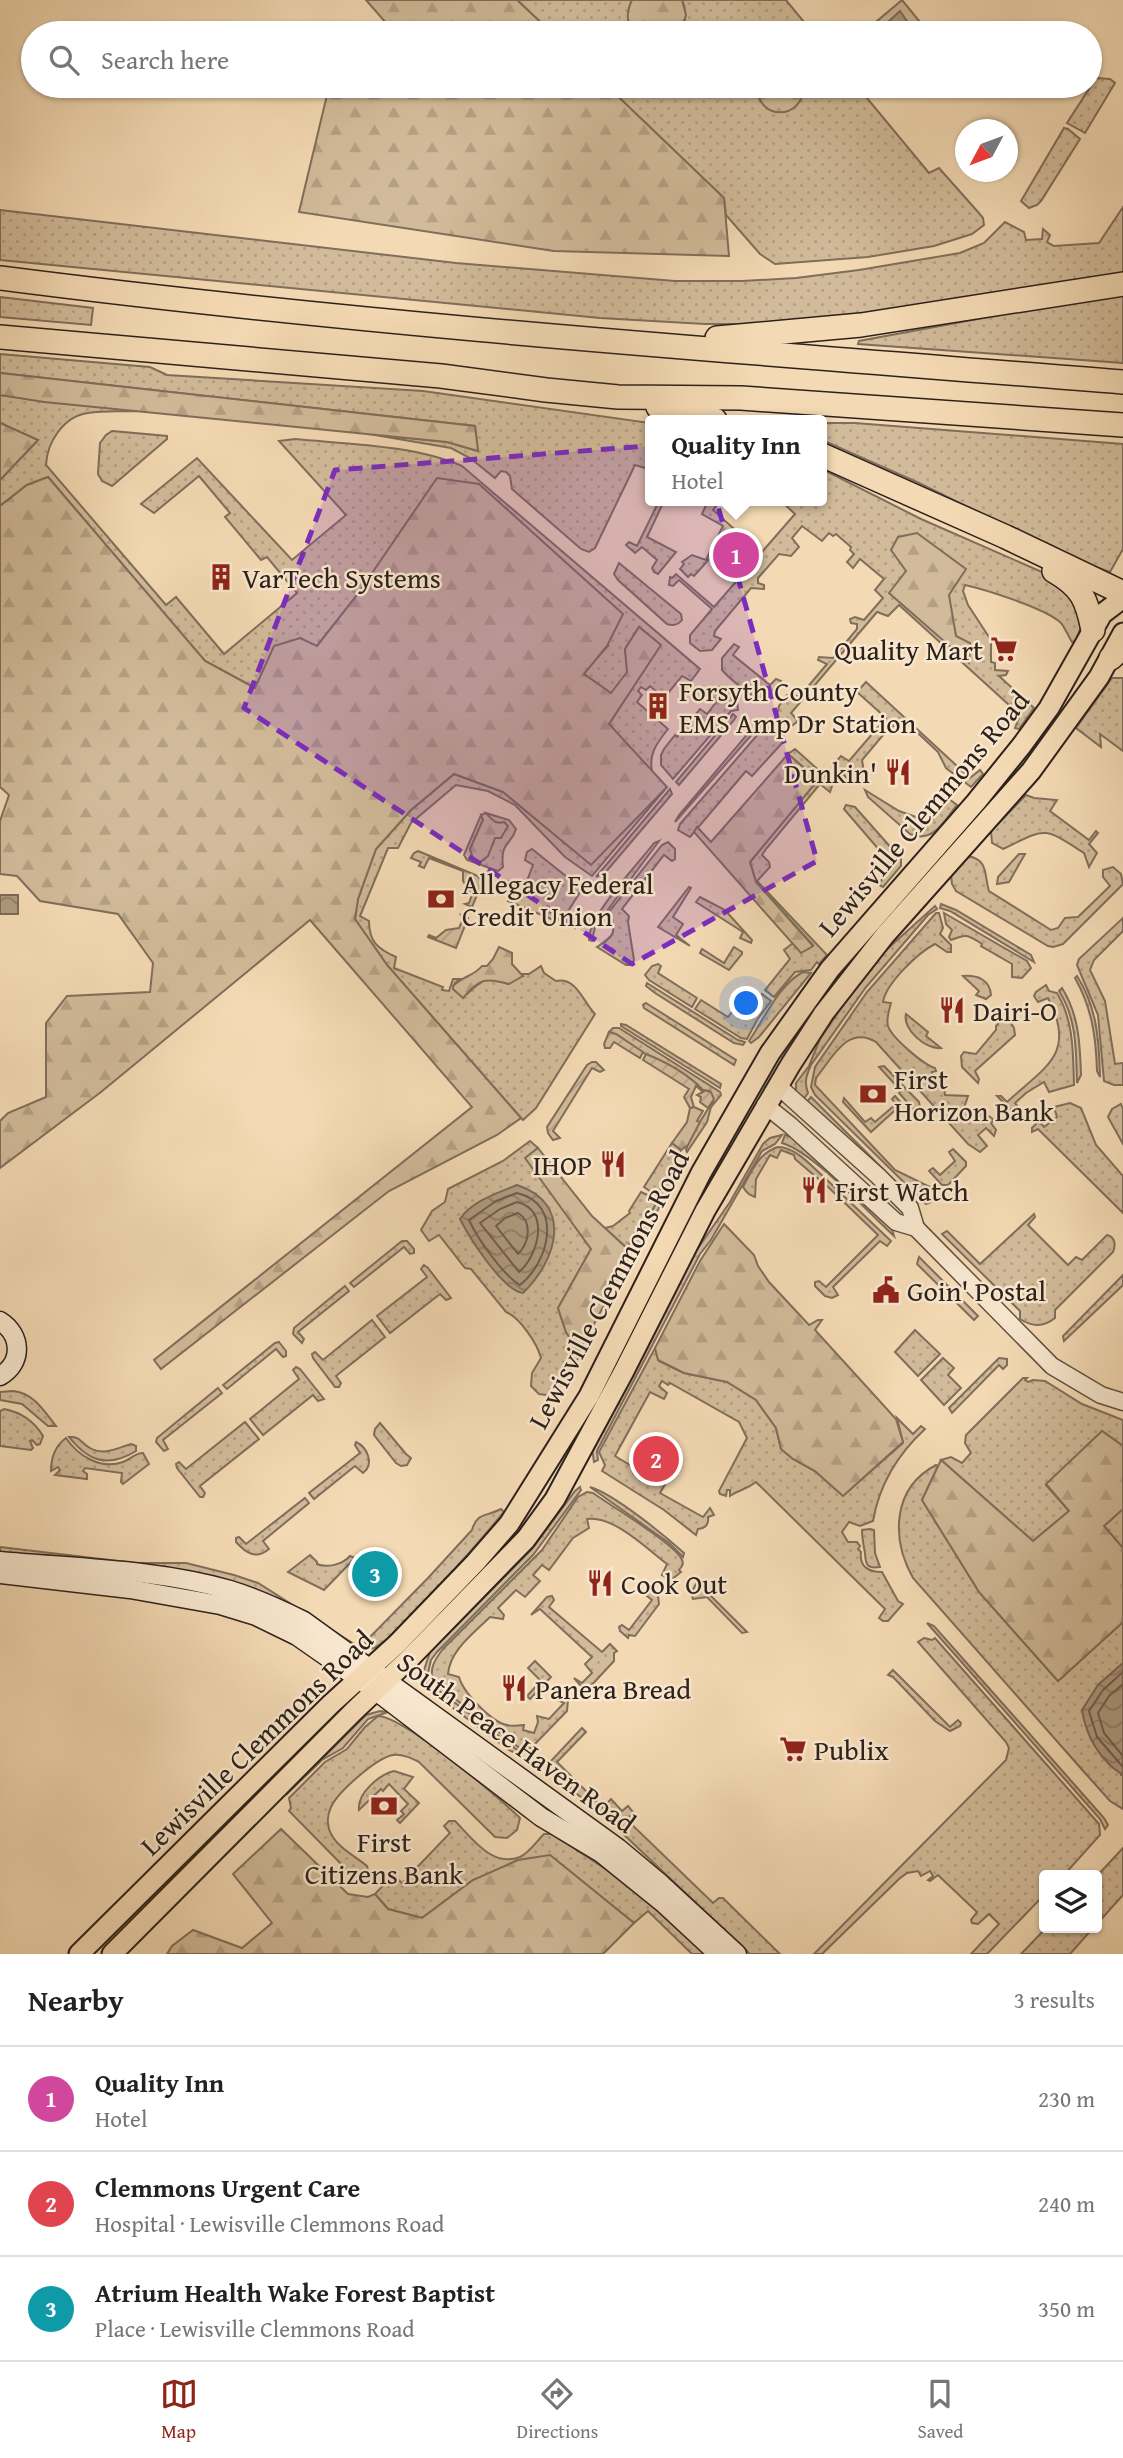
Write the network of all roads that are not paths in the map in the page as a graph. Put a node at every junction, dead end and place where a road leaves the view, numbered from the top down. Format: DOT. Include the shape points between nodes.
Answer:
graph roads {
  1 [pos="0,278"];
  2 [pos="1123,284"];
  3 [pos="0,337"];
  4 [pos="651,344"];
  5 [pos="1123,382"];
  6 [pos="618,397"];
  7 [pos="694,415"];
  8 [pos="1123,425"];
  9 [pos="827,457"];
  10 [pos="1006,537"];
  11 [pos="1123,595"];
  12 [pos="1093,630"];
  13 [pos="1123,633"];
  14 [pos="1117,653"];
  15 [pos="778,1086"];
  16 [pos="765,1105"];
  17 [pos="916,1228"];
  18 [pos="0,1321"];
  19 [pos="0,1376"];
  20 [pos="1123,1402"];
  21 [pos="0,1561"];
  22 [pos="0,1574"];
  23 [pos="365,1672"];
  24 [pos="382,1685"];
  25 [pos="79,1954"];
  26 [pos="112,1954"];
  27 [pos="718,1954"];
  28 [pos="737,1954"];
  1 -- 4 [label="highway" via="163,299"];
  2 -- 4 [label="highway" via="862,326"];
  3 -- 6 [label="highway" via="441,376"];
  4 -- 5 [label="highway"];
  6 -- 7 [label="highway"];
  6 -- 8 [label="highway" via="741,398"];
  9 -- 10 [label="highway"];
  10 -- 11 [label="highway"];
  10 -- 12 [label="highway" via="1076,587 1088,604"];
  11 -- 12 [label="main road, Lewisville Clemmons Road" via="1102,614"];
  12 -- 23 [label="main road, Lewisville Clemmons Road" via="1049,708 1022,745 830,969 770,1053 701,1173 589,1396 509,1524 442,1598"];
  13 -- 14 [label="main road, Lewisville Clemmons Road"];
  14 -- 15 [label="main road, Lewisville Clemmons Road" via="1031,771 824,1013"];
  15 -- 16 [label="main road, Lewisville Clemmons Road"];
  15 -- 17 [label="street" via="910,1208"];
  16 -- 17 [label="street" via="896,1222"];
  16 -- 24 [label="main road, Lewisville Clemmons Road" via="555,1499 511,1555"];
  17 -- 20 [label="street" via="1052,1366 1101,1395"];
  18 -- 19 [label="main road" via="13,1334 18,1351 11,1367"];
  21 -- 23 [label="main road, South Peace Haven Road" via="131,1572 231,1591 304,1621"];
  22 -- 23 [label="main road, South Peace Haven Road" via="220,1605 256,1616"];
  23 -- 24 [label="main road, South Peace Haven Road"];
  23 -- 25 [label="main road, Lewisville Clemmons Road"];
  24 -- 26 [label="main road, Lewisville Clemmons Road"];
  24 -- 27 [label="main road, South Peace Haven Road" via="541,1817 601,1853"];
  24 -- 28 [label="main road, South Peace Haven Road" via="618,1848"];
}
